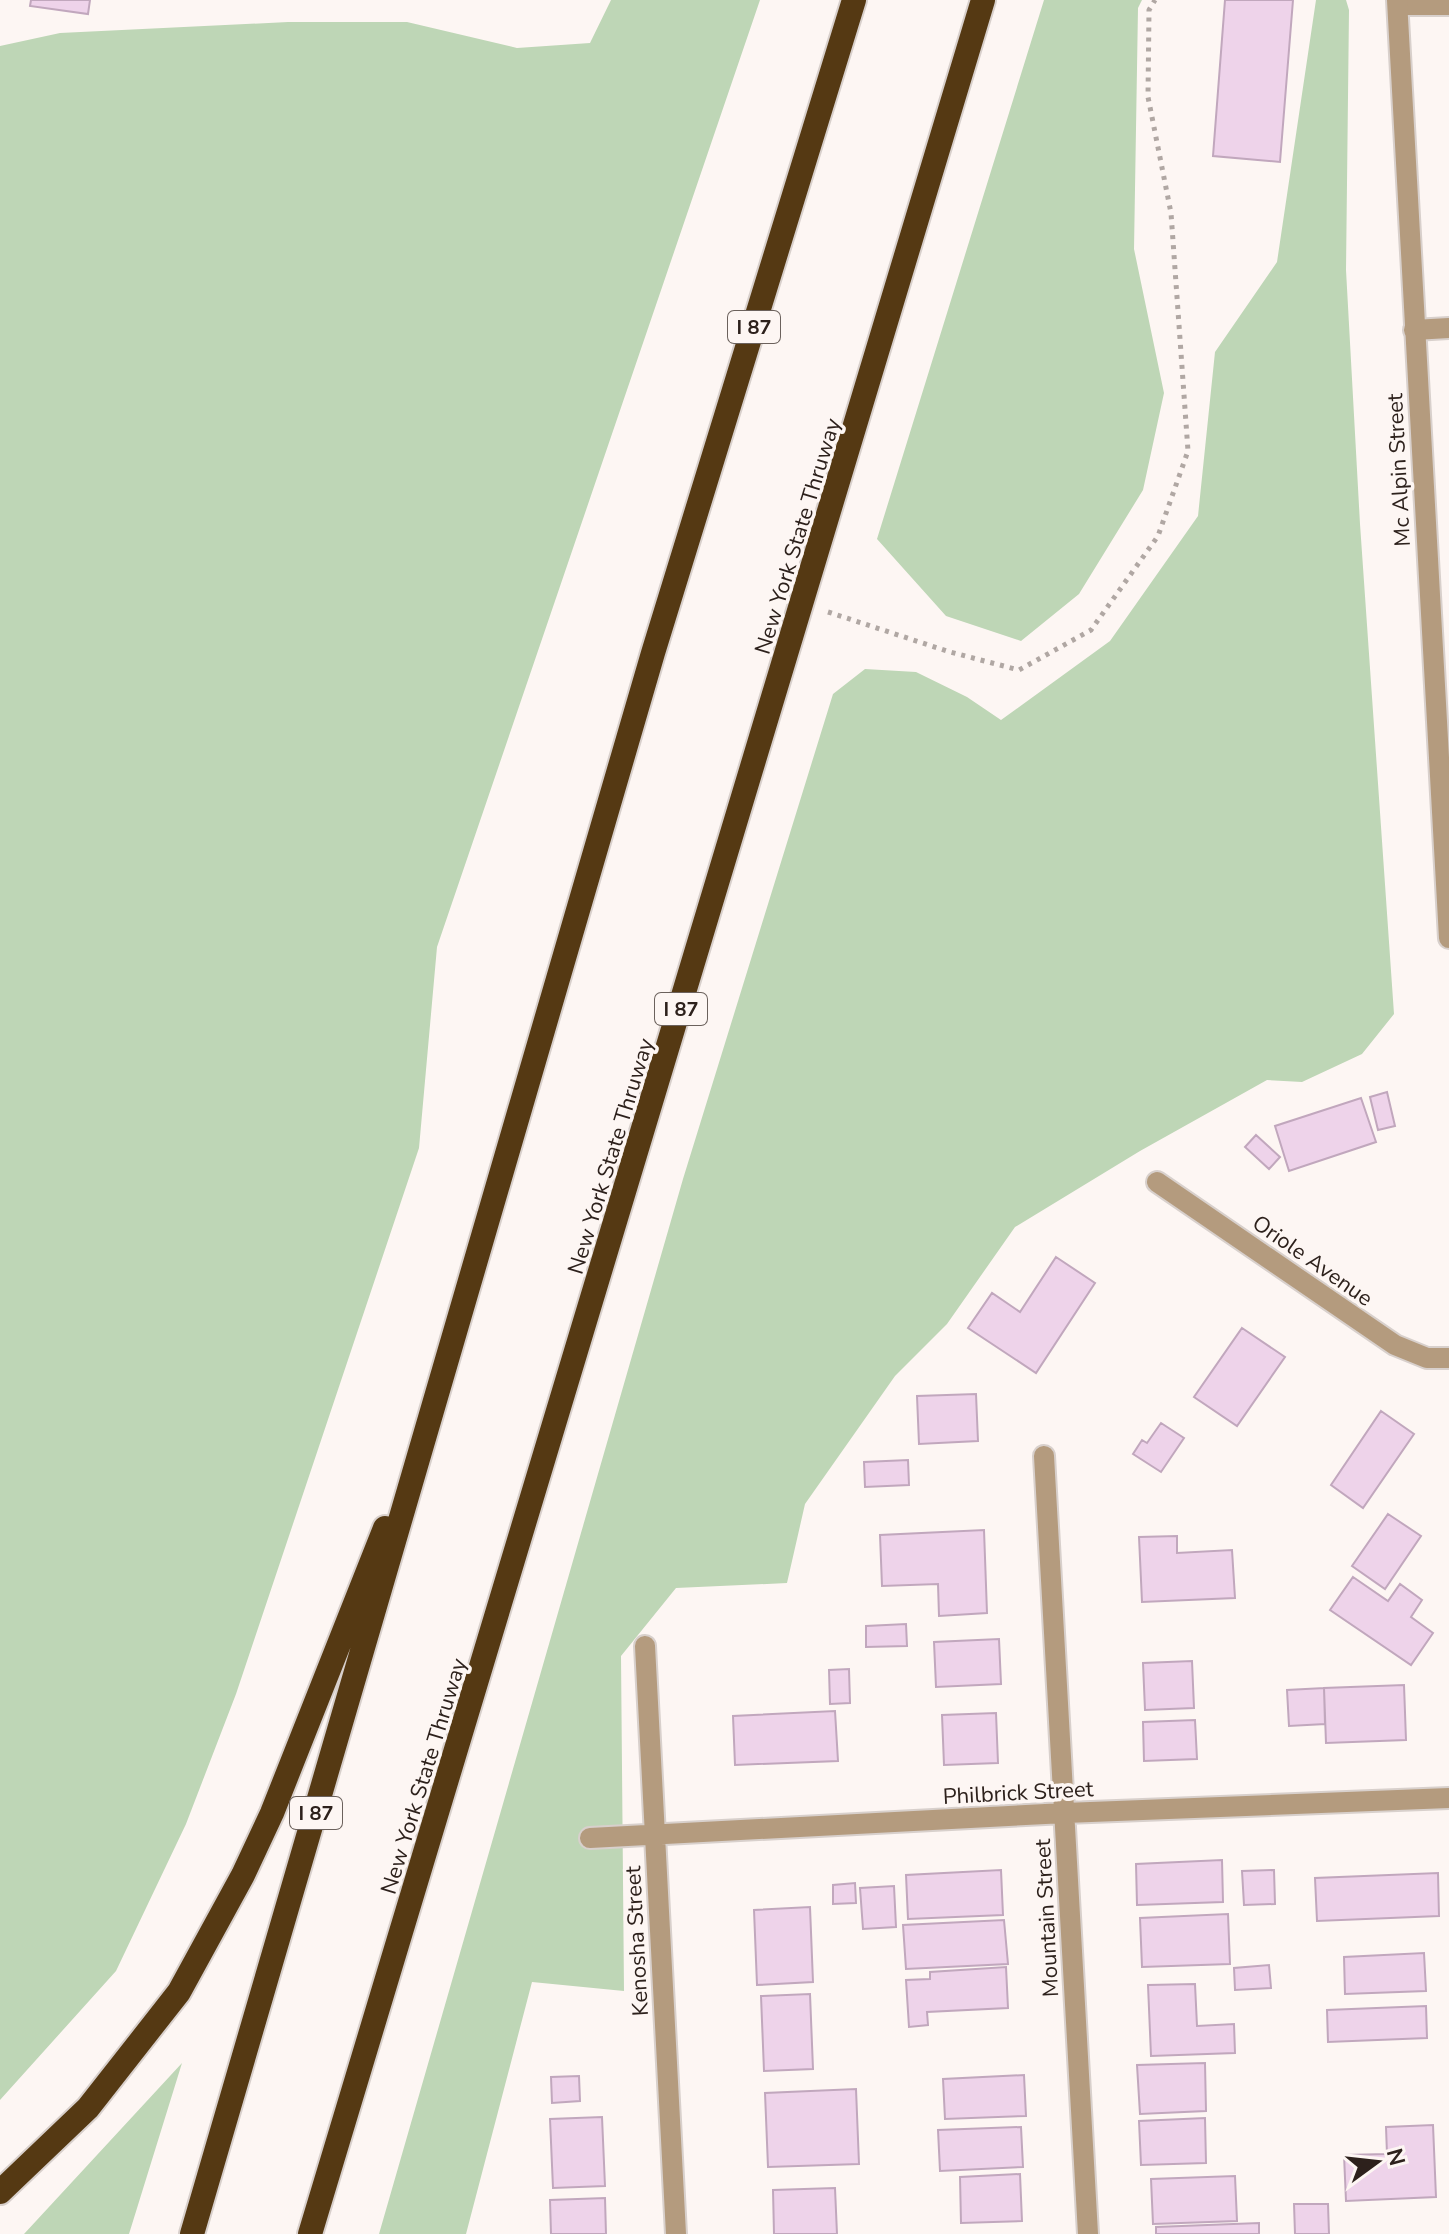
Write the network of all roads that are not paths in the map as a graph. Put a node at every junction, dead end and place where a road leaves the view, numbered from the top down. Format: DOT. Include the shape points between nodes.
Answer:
graph roads {
  1 [pos="854,0"];
  2 [pos="983,0"];
  3 [pos="1397,3"];
  4 [pos="1449,6"];
  5 [pos="1449,328"];
  6 [pos="1414,330"];
  7 [pos="1449,938"];
  8 [pos="1157,1182"];
  9 [pos="1449,1358"];
  10 [pos="440,1391"];
  11 [pos="1044,1456"];
  12 [pos="645,1646"];
  13 [pos="1449,1798"];
  14 [pos="1065,1813"];
  15 [pos="655,1834"];
  16 [pos="590,1838"];
  17 [pos="377,2018"];
  18 [pos="0,2192"];
  19 [pos="192,2234"];
  20 [pos="310,2234"];
  21 [pos="326,2234"];
  22 [pos="676,2234"];
  23 [pos="1088,2234"];
  1 -- 10 [label="highway, I 87" via="653,653"];
  2 -- 17 [label="highway, New York State Thruway / I 87"];
  3 -- 4 [label="lane"];
  3 -- 6 [label="street, Mc Alpin Street"];
  5 -- 6 [label="street"];
  6 -- 7 [label="street, Mc Alpin Street"];
  8 -- 9 [label="street, Oriole Avenue" via="1395,1345 1427,1358"];
  10 -- 18 [label="highway" via="272,1813 179,1992 88,2108"];
  10 -- 19 [label="highway, I 87"];
  11 -- 14 [label="street, Mountain Street"];
  12 -- 15 [label="street, Kenosha Street"];
  13 -- 14 [label="street, Philbrick Street"];
  14 -- 15 [label="street, Philbrick Street"];
  14 -- 23 [label="street, Mountain Street"];
  15 -- 16 [label="street, Philbrick Street"];
  15 -- 22 [label="street, Kenosha Street"];
  17 -- 20 [label="highway, New York State Thruway / I 87"];
  17 -- 21 [label="highway"];
}
